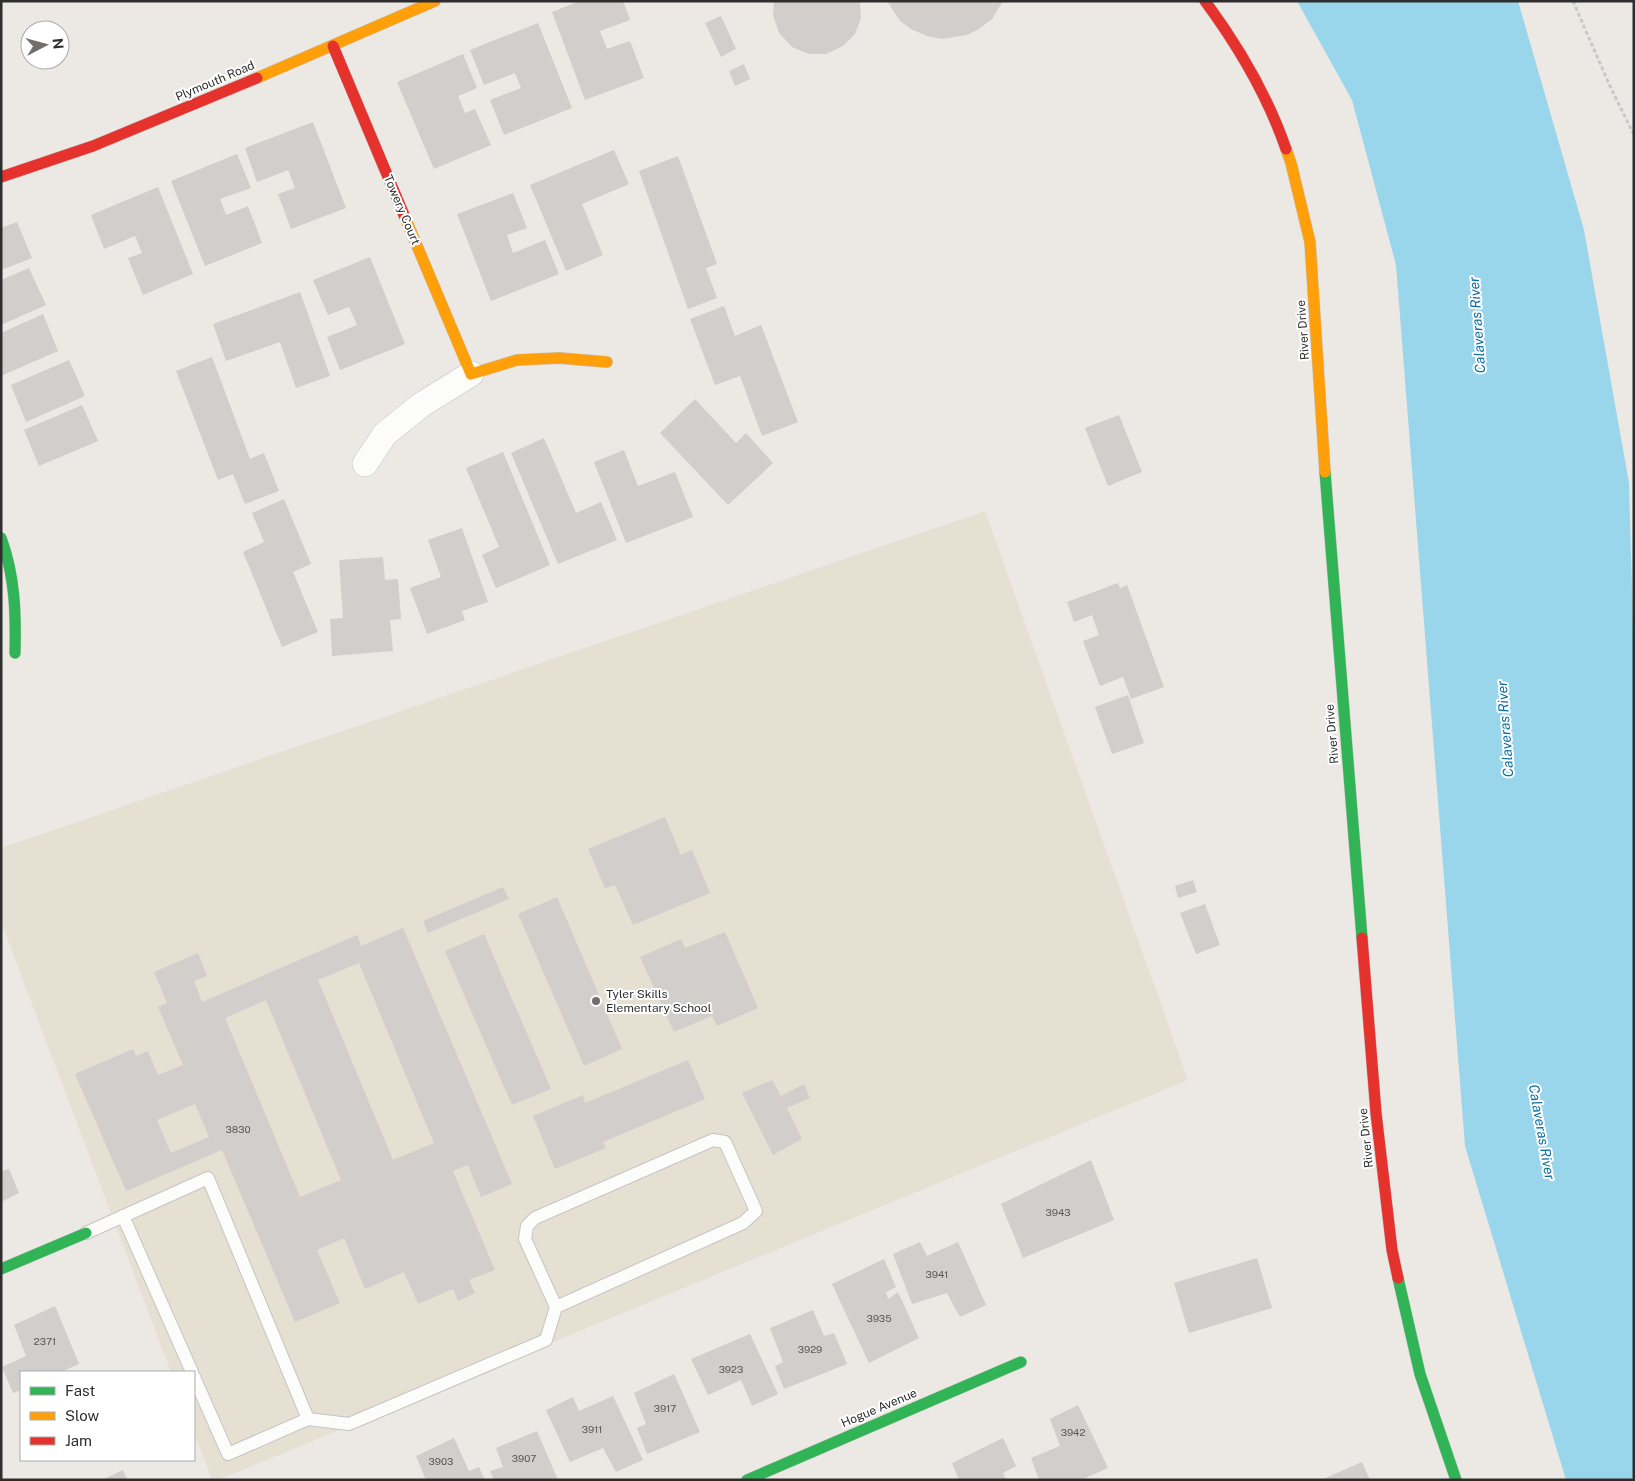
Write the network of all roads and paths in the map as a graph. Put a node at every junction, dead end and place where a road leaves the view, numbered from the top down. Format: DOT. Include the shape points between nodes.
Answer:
graph roads {
  1 [pos="435,1"];
  2 [pos="1205,1"];
  3 [pos="1573,1"];
  4 [pos="333,46"];
  5 [pos="1634,135"];
  6 [pos="1,177"];
  7 [pos="607,362"];
  8 [pos="471,374"];
  9 [pos="365,464"];
  10 [pos="1,538"];
  11 [pos="15,653"];
  12 [pos="122,1216"];
  13 [pos="86,1233"];
  14 [pos="1,1268"];
  15 [pos="556,1307"];
  16 [pos="1021,1362"];
  17 [pos="192,1371"];
  18 [pos="195,1379"];
  19 [pos="308,1419"];
  20 [pos="747,1480"];
  21 [pos="1456,1480"];
  1 -- 4 [label="street, Plymouth Road"];
  2 -- 21 [label="street, River Drive" via="1254,75 1275,117 1291,163 1310,242 1376,1103 1392,1250 1420,1374"];
  3 -- 5 [label="path"];
  4 -- 6 [label="street, Plymouth Road" via="93,146"];
  4 -- 8 [label="street, Towery Court"];
  7 -- 8 [label="street" via="559,358 517,360"];
  8 -- 9 [label="street" via="421,405 385,434"];
  10 -- 11 [label="street" via="6,549 16,606"];
  12 -- 13 [label="lane"];
  12 -- 17 [label="lane"];
  12 -- 19 [label="lane" via="208,1178"];
  13 -- 14 [label="street"];
  15 -- 15 [label="lane" via="525,1238 526,1226 535,1218 713,1140 725,1142 756,1211 743,1223"];
  15 -- 19 [label="lane" via="546,1340 349,1424"];
  16 -- 20 [label="street, Hogue Avenue"];
  18 -- 19 [label="lane" via="228,1454"];
}
